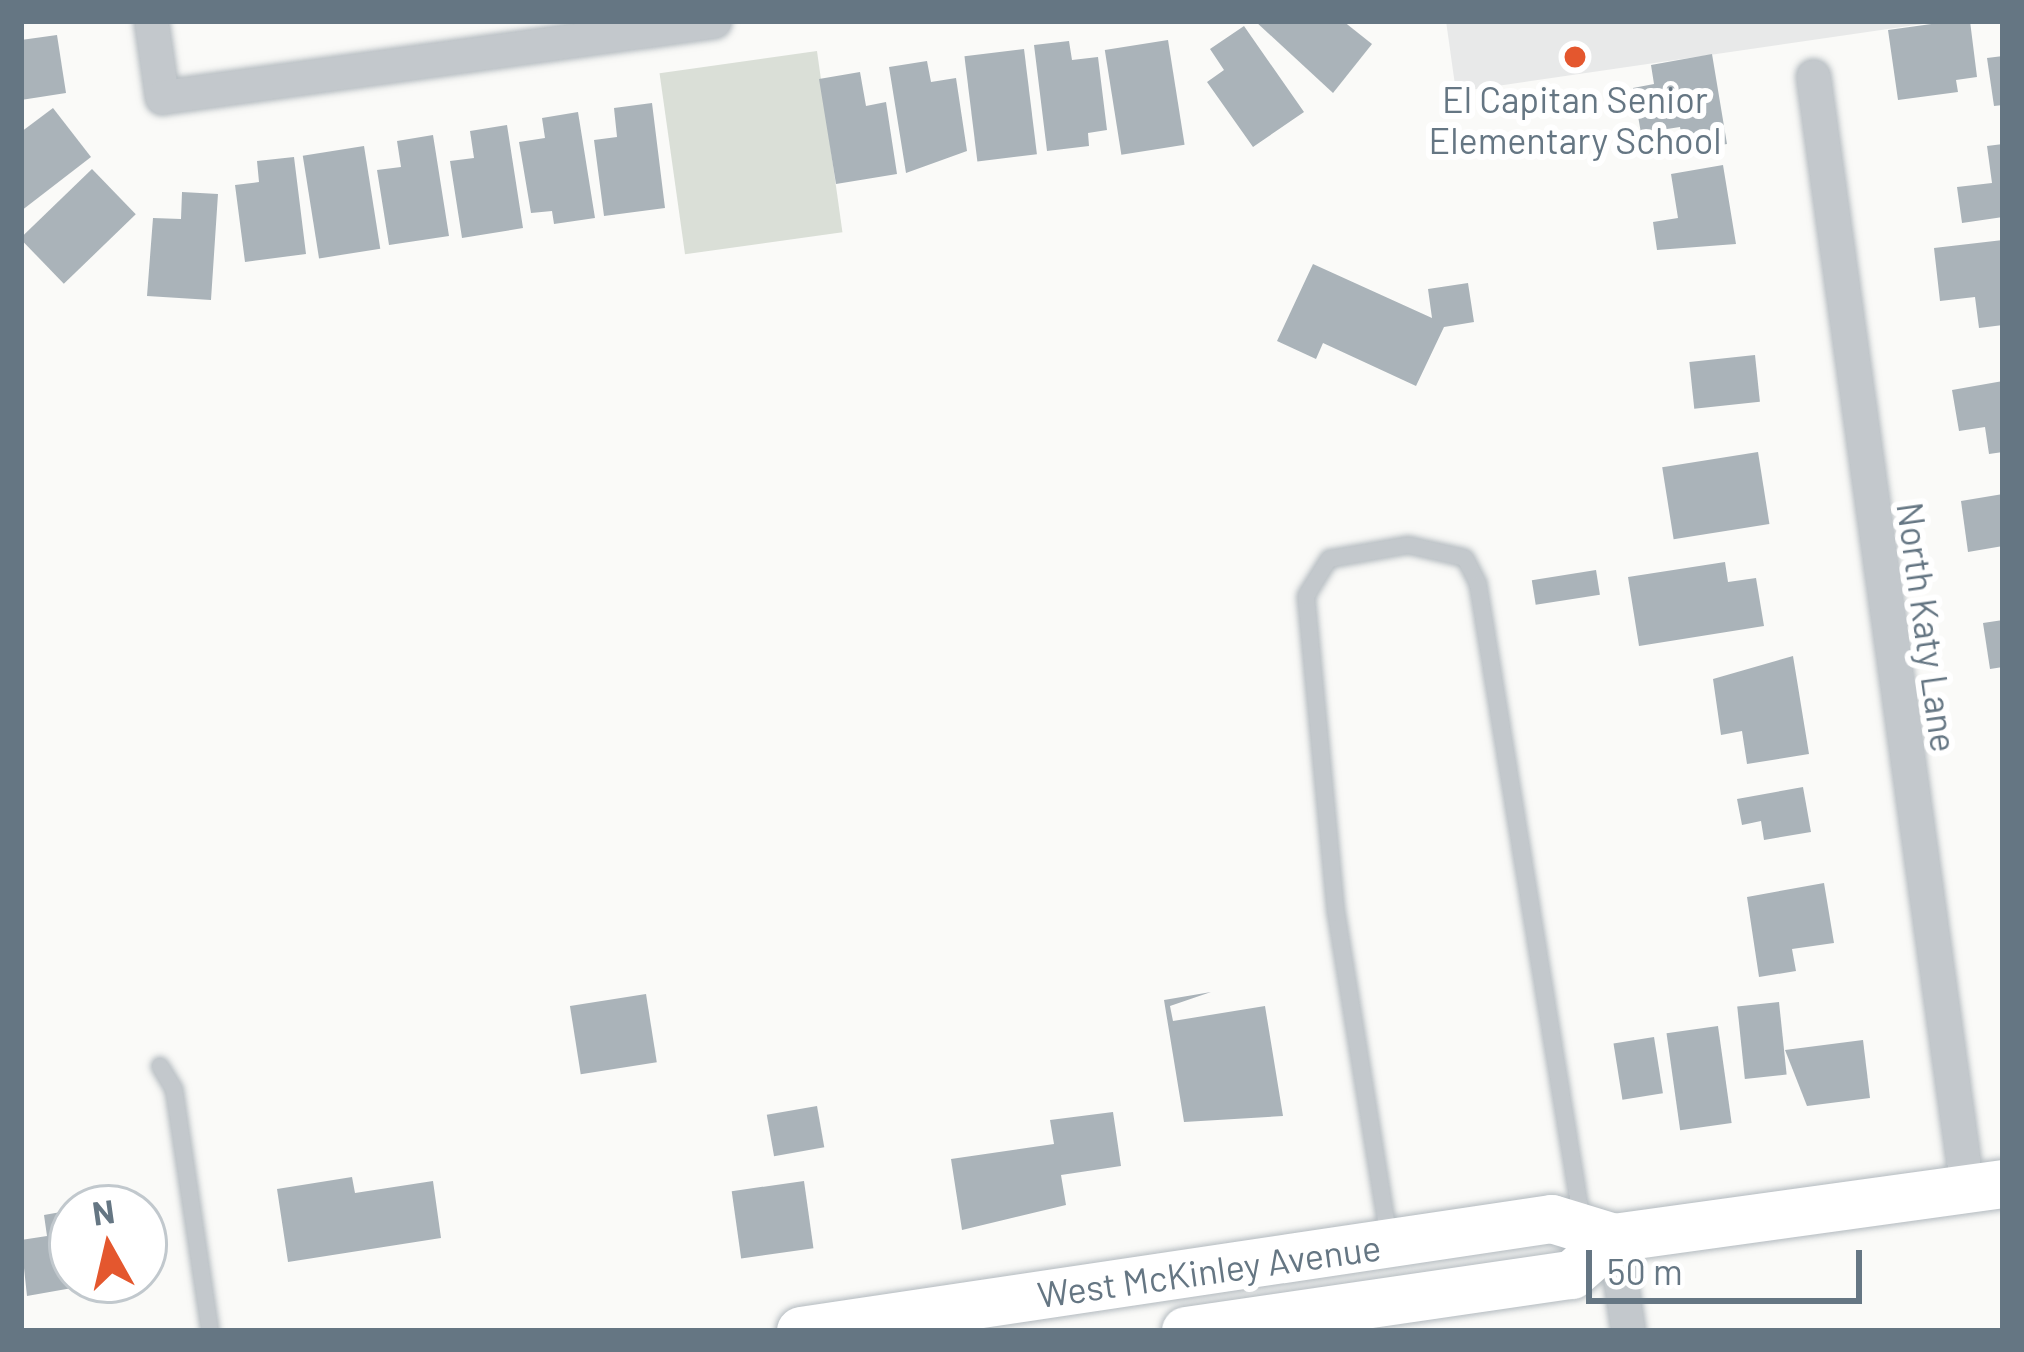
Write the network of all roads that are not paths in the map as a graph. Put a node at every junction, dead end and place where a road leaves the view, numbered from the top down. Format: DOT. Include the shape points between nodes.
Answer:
graph roads {
  1 [pos="151,21"];
  2 [pos="714,21"];
  3 [pos="1813,76"];
  4 [pos="160,1066"];
  5 [pos="1985,1187"];
  6 [pos="1599,1234"];
  7 [pos="1390,1243"];
  8 [pos="210,1331"];
  9 [pos="801,1331"];
  10 [pos="1186,1331"];
  11 [pos="1628,1331"];
  1 -- 2 [label="street" via="162,97"];
  3 -- 5 [label="street, North Katy Lane"];
  4 -- 8 [label="lane" via="174,1089"];
  5 -- 6 [label="main road, West McKinley Avenue"];
  6 -- 7 [label="main road, West McKinley Avenue" via="1552,1219"];
  6 -- 7 [label="lane" via="1478,584 1465,558 1408,545 1329,559 1306,596 1336,914"];
  6 -- 10 [label="main road, West McKinley Avenue" via="1572,1275"];
  6 -- 11 [label="street"];
  7 -- 9 [label="main road, West McKinley Avenue"];
}
